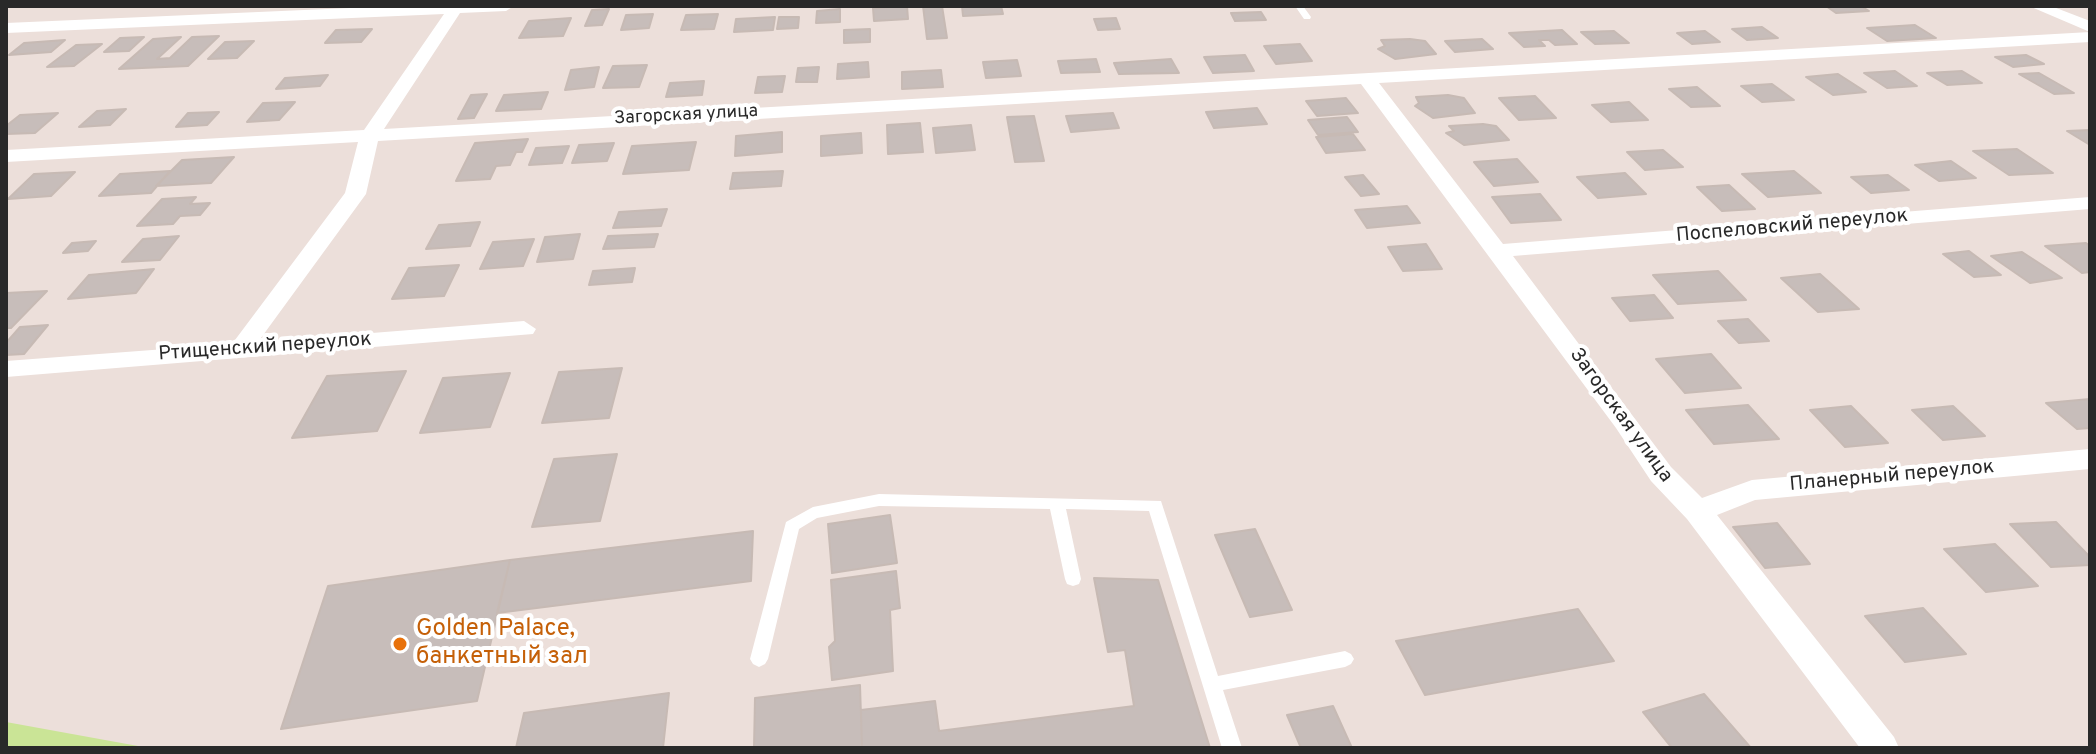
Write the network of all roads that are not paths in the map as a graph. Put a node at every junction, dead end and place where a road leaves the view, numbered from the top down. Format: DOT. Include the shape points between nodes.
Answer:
graph roads {
  1 [pos="506,6"];
  2 [pos="1299,6"];
  3 [pos="2037,6"];
  4 [pos="455,7"];
  5 [pos="1307,17"];
  6 [pos="2090,27"];
  7 [pos="6,28"];
  8 [pos="2090,37"];
  9 [pos="1366,78"];
  10 [pos="370,135"];
  11 [pos="6,156"];
  12 [pos="2090,203"];
  13 [pos="1494,251"];
  14 [pos="524,329"];
  15 [pos="241,349"];
  16 [pos="6,369"];
  17 [pos="2090,459"];
  18 [pos="1057,503"];
  19 [pos="1697,511"];
  20 [pos="1073,579"];
  21 [pos="759,659"];
  22 [pos="1345,659"];
  23 [pos="1211,685"];
  24 [pos="1232,748"];
  25 [pos="1881,748"];
  1 -- 4 [label="street"];
  2 -- 5 [label="lane"];
  3 -- 6 [label="street"];
  4 -- 7 [label="street"];
  4 -- 10 [label="street"];
  8 -- 9 [label="street, Загорская улица"];
  9 -- 10 [label="street, Загорская улица"];
  9 -- 13 [label="street, Загорская улица"];
  10 -- 11 [label="street, Загорская улица"];
  10 -- 15 [label="street" via="355,194"];
  12 -- 13 [label="street, Поспеловский переулок"];
  13 -- 19 [label="street, Загорская улица" via="1661,474"];
  14 -- 15 [label="street, Ртищенский переулок"];
  15 -- 16 [label="street, Ртищенский переулок"];
  17 -- 19 [label="street, Планерный переулок" via="1752,490"];
  18 -- 20 [label="lane"];
  18 -- 21 [label="lane" via="879,500 813,513 792,526"];
  18 -- 23 [label="lane" via="1155,505"];
  19 -- 25 [label="street, Загорская улица"];
  22 -- 23 [label="lane"];
  23 -- 24 [label="lane"];
}
